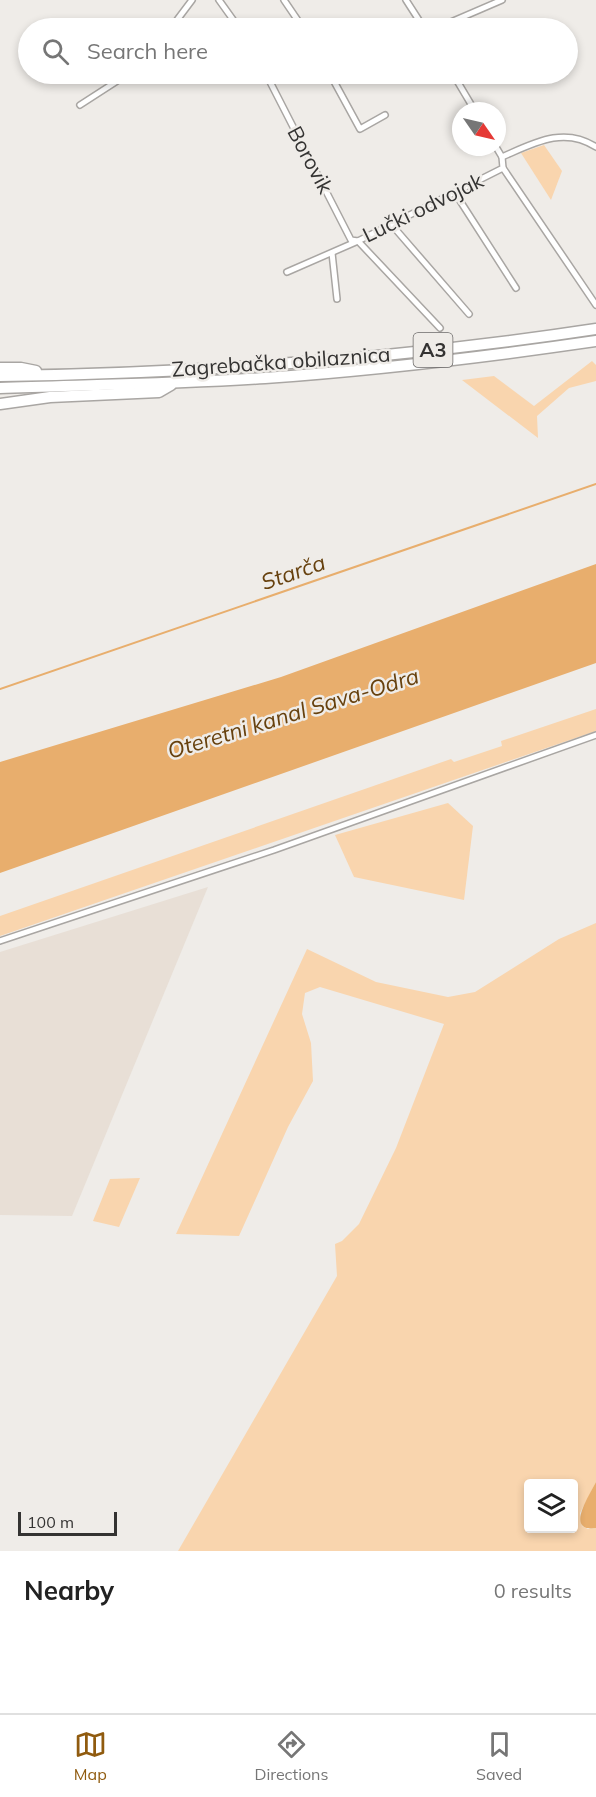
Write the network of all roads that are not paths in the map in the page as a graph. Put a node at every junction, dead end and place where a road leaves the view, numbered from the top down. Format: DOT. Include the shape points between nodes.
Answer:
graph roads {
  1 [pos="192,0"];
  2 [pos="219,0"];
  3 [pos="284,0"];
  4 [pos="406,0"];
  5 [pos="502,0"];
  6 [pos="178,18"];
  7 [pos="232,18"];
  8 [pos="296,18"];
  9 [pos="418,18"];
  10 [pos="460,18"];
  11 [pos="113,84"];
  12 [pos="271,84"];
  13 [pos="335,84"];
  14 [pos="459,84"];
  15 [pos="470,102"];
  16 [pos="80,105"];
  17 [pos="385,115"];
  18 [pos="596,147"];
  19 [pos="502,157"];
  20 [pos="503,168"];
  21 [pos="455,193"];
  22 [pos="391,224"];
  23 [pos="358,241"];
  24 [pos="332,253"];
  25 [pos="287,272"];
  26 [pos="516,288"];
  27 [pos="337,299"];
  28 [pos="596,304"];
  29 [pos="469,314"];
  30 [pos="440,328"];
  31 [pos="596,329"];
  32 [pos="596,341"];
  33 [pos="0,368"];
  34 [pos="54,375"];
  35 [pos="0,376"];
  36 [pos="175,383"];
  37 [pos="0,388"];
  38 [pos="0,404"];
  39 [pos="596,735"];
  40 [pos="0,940"];
  1 -- 6 [label="street"];
  2 -- 7 [label="street"];
  3 -- 8 [label="street"];
  4 -- 9 [label="street"];
  5 -- 10 [label="street"];
  11 -- 16 [label="street"];
  12 -- 23 [label="street, Borovik" via="351,240"];
  13 -- 17 [label="street" via="360,129"];
  14 -- 15 [label="street"];
  18 -- 19 [label="street" via="567,136 545,138"];
  19 -- 20 [label="street, Lučki odvojak"];
  20 -- 21 [label="street, Lučki odvojak"];
  20 -- 28 [label="street"];
  21 -- 22 [label="street, Lučki odvojak"];
  21 -- 26 [label="street"];
  22 -- 23 [label="street, Lučki odvojak"];
  22 -- 29 [label="street"];
  23 -- 24 [label="street, Lučki odvojak"];
  23 -- 30 [label="street"];
  24 -- 25 [label="street, Lučki odvojak"];
  24 -- 27 [label="street"];
  31 -- 34 [label="highway, Zagrebačka obilaznica / A3" via="319,361"];
  32 -- 36 [label="highway, Zagrebačka obilaznica / A3" via="367,369"];
  33 -- 34 [label="highway"];
  34 -- 35 [label="highway, Zagrebačka obilaznica / A3"];
  36 -- 37 [label="highway, Zagrebačka obilaznica / A3"];
  36 -- 38 [label="highway" via="159,392 50,397"];
  39 -- 40 [label="street" via="274,850"];
}
